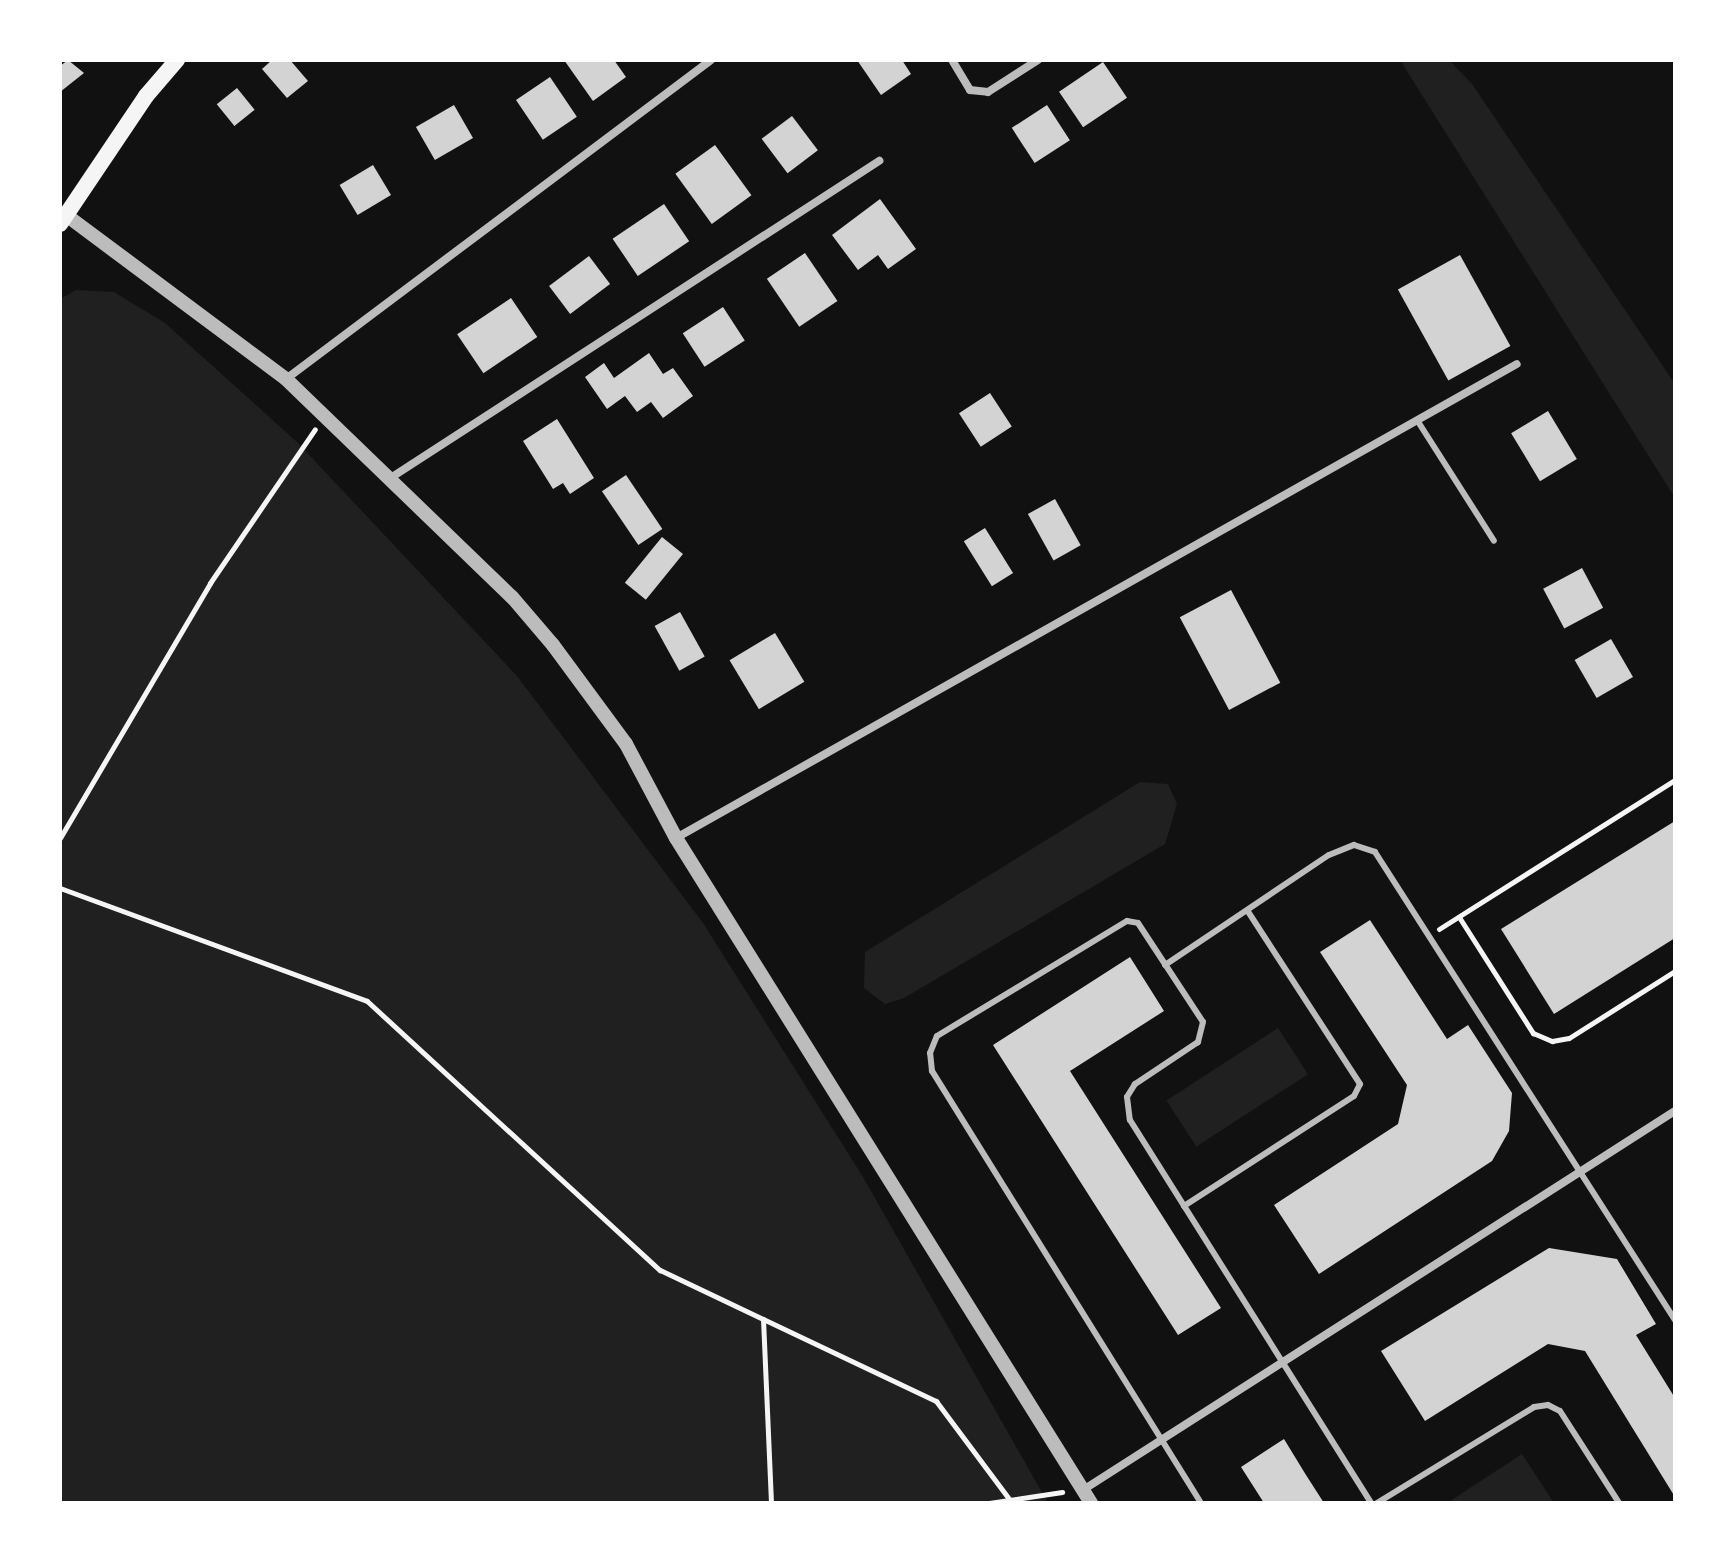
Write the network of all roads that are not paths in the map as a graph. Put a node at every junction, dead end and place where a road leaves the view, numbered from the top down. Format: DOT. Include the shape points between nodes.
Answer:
graph roads {
  1 [pos="177,60"];
  2 [pos="711,60"];
  3 [pos="952,60"];
  4 [pos="1038,60"];
  5 [pos="879,161"];
  6 [pos="63,220"];
  7 [pos="1517,364"];
  8 [pos="286,379"];
  9 [pos="1417,420"];
  10 [pos="392,477"];
  11 [pos="1494,541"];
  12 [pos="676,838"];
  13 [pos="1247,910"];
  14 [pos="1165,965"];
  15 [pos="1675,1111"];
  16 [pos="1581,1171"];
  17 [pos="1184,1206"];
  18 [pos="1675,1320"];
  19 [pos="1283,1362"];
  20 [pos="1162,1439"];
  21 [pos="1083,1490"];
  22 [pos="1091,1503"];
  23 [pos="1201,1503"];
  24 [pos="1371,1503"];
  25 [pos="1377,1503"];
  26 [pos="1619,1503"];
  1 -- 6 [label="main road" via="146,96"];
  2 -- 8 [label="street"];
  3 -- 4 [label="street" via="970,90 988,92"];
  5 -- 10 [label="street"];
  6 -- 8 [label="street"];
  7 -- 9 [label="street"];
  8 -- 10 [label="street"];
  9 -- 11 [label="lane"];
  9 -- 12 [label="street"];
  10 -- 12 [label="street" via="553,645 626,744"];
  12 -- 21 [label="street"];
  13 -- 14 [label="lane"];
  13 -- 16 [label="lane" via="1329,855 1354,845 1383,859"];
  13 -- 17 [label="lane" via="1360,1084 1354,1096"];
  14 -- 17 [label="lane" via="1203,1022 1202,1032 1198,1042 1143,1075 1127,1097 1130,1120"];
  14 -- 20 [label="lane" via="1138,923 1115,924 937,1036 930,1053 932,1071"];
  15 -- 16 [label="street"];
  16 -- 18 [label="lane"];
  16 -- 19 [label="street"];
  17 -- 19 [label="lane"];
  19 -- 20 [label="street"];
  19 -- 24 [label="lane"];
  20 -- 21 [label="street"];
  20 -- 23 [label="lane"];
  21 -- 22 [label="street"];
  25 -- 26 [label="lane" via="1534,1407 1548,1405 1560,1411"];
}
